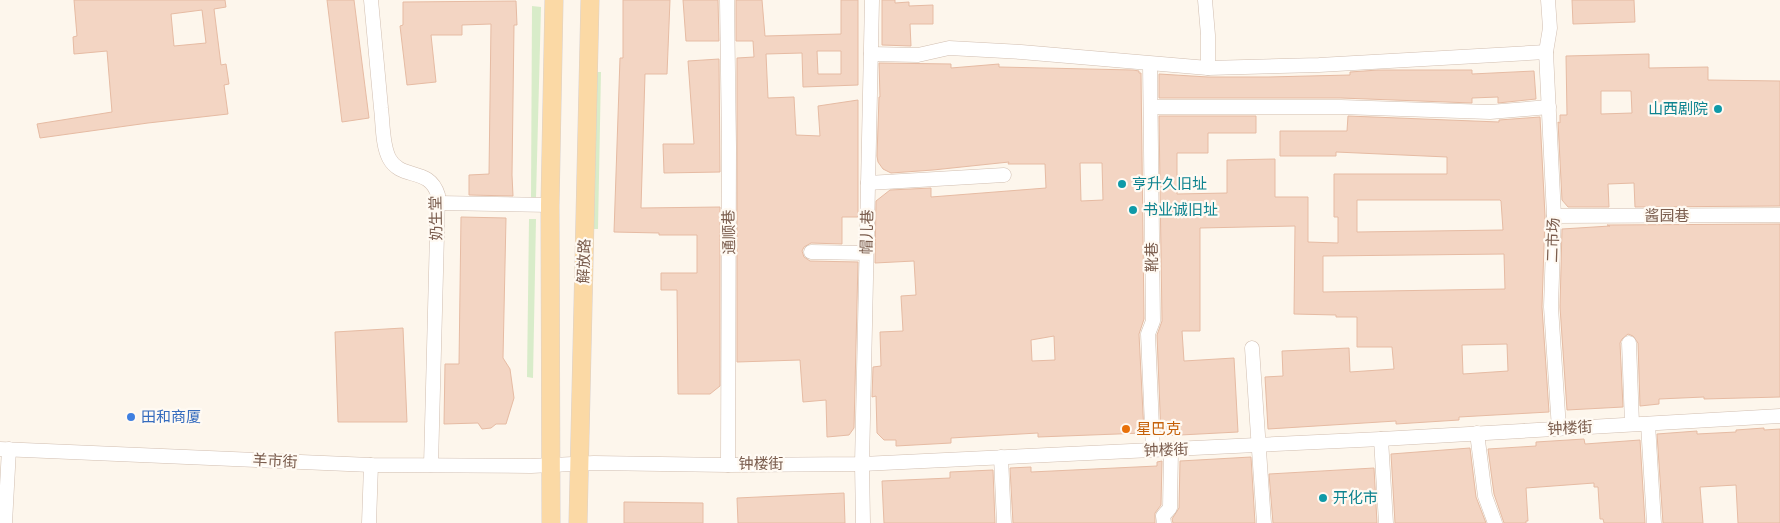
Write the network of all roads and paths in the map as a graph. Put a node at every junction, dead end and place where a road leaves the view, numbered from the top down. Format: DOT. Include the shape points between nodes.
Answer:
graph roads {
  1 [pos="371,0"];
  2 [pos="554,0"];
  3 [pos="590,0"];
  4 [pos="727,0"];
  5 [pos="872,0"];
  6 [pos="1205,0"];
  7 [pos="1212,0"];
  8 [pos="1548,0"];
  9 [pos="1546,52"];
  10 [pos="871,54"];
  11 [pos="1150,64"];
  12 [pos="1212,68"];
  13 [pos="1151,107"];
  14 [pos="1549,107"];
  15 [pos="1004,175"];
  16 [pos="868,183"];
  17 [pos="438,203"];
  18 [pos="550,205"];
  19 [pos="1780,215"];
  20 [pos="1554,216"];
  21 [pos="811,252"];
  22 [pos="866,253"];
  23 [pos="1629,344"];
  24 [pos="1252,348"];
  25 [pos="1780,416"];
  26 [pos="1632,424"];
  27 [pos="1648,424"];
  28 [pos="1559,429"];
  29 [pos="1477,434"];
  30 [pos="1382,440"];
  31 [pos="1259,445"];
  32 [pos="5,449"];
  33 [pos="1153,450"];
  34 [pos="1172,450"];
  35 [pos="1001,457"];
  36 [pos="579,464"];
  37 [pos="862,464"];
  38 [pos="371,465"];
  39 [pos="551,465"];
  40 [pos="728,465"];
  41 [pos="431,466"];
  42 [pos="5,523"];
  43 [pos="369,523"];
  44 [pos="551,523"];
  45 [pos="578,523"];
  46 [pos="863,523"];
  47 [pos="1004,523"];
  48 [pos="1164,523"];
  49 [pos="1264,523"];
  50 [pos="1386,523"];
  51 [pos="1495,523"];
  52 [pos="1654,523"];
  1 -- 17 [label="street, 奶生堂" via="388,156 394,165 406,172 431,181"];
  2 -- 18 [label="main road"];
  3 -- 36 [label="main road, 解放路"];
  4 -- 40 [label="street, 通顺巷"];
  5 -- 10 [label="street, 帽儿巷"];
  6 -- 12 [label="street"];
  7 -- 12 [label="street" via="1215,34"];
  8 -- 9 [label="street, 二市场" via="1550,28"];
  9 -- 12 [label="street"];
  9 -- 14 [label="street, 二市场"];
  10 -- 11 [label="street" via="918,55 949,48"];
  10 -- 16 [label="street, 帽儿巷"];
  11 -- 12 [label="street"];
  11 -- 13 [label="street, 靴巷"];
  13 -- 14 [label="street" via="1340,107 1490,112"];
  13 -- 33 [label="street, 靴巷" via="1153,321 1148,334"];
  14 -- 20 [label="street, 二市场"];
  15 -- 16 [label="street"];
  16 -- 22 [label="street, 帽儿巷"];
  17 -- 18 [label="street"];
  17 -- 41 [label="street, 奶生堂"];
  18 -- 39 [label="main road"];
  19 -- 20 [label="street, 酱园巷"];
  20 -- 28 [label="street, 二市场" via="1551,307"];
  21 -- 22 [label="street"];
  22 -- 37 [label="street, 帽儿巷"];
  23 -- 26 [label="street"];
  24 -- 31 [label="street"];
  25 -- 27 [label="street, 钟楼街"];
  26 -- 27 [label="street, 钟楼街"];
  26 -- 28 [label="street, 钟楼街"];
  27 -- 52 [label="street"];
  28 -- 29 [label="street, 钟楼街"];
  29 -- 30 [label="street, 钟楼街"];
  29 -- 51 [label="street" via="1485,496"];
  30 -- 31 [label="street, 钟楼街"];
  30 -- 50 [label="street"];
  31 -- 34 [label="street, 钟楼街"];
  31 -- 49 [label="street"];
  32 -- 38 [label="street, 羊市街"];
  32 -- 42 [label="street"];
  33 -- 34 [label="street, 钟楼街"];
  33 -- 35 [label="street, 钟楼街"];
  34 -- 48 [label="street" via="1170,508 1163,516"];
  35 -- 37 [label="street, 钟楼街"];
  35 -- 47 [label="street"];
  36 -- 39 [label="street, 钟楼街"];
  36 -- 40 [label="street, 钟楼街"];
  36 -- 45 [label="main road, 解放路"];
  37 -- 40 [label="street, 钟楼街"];
  37 -- 46 [label="street, 帽儿巷"];
  38 -- 41 [label="street, 羊市街"];
  38 -- 43 [label="street"];
  39 -- 41 [label="street, 羊市街"];
  39 -- 44 [label="main road"];
}
